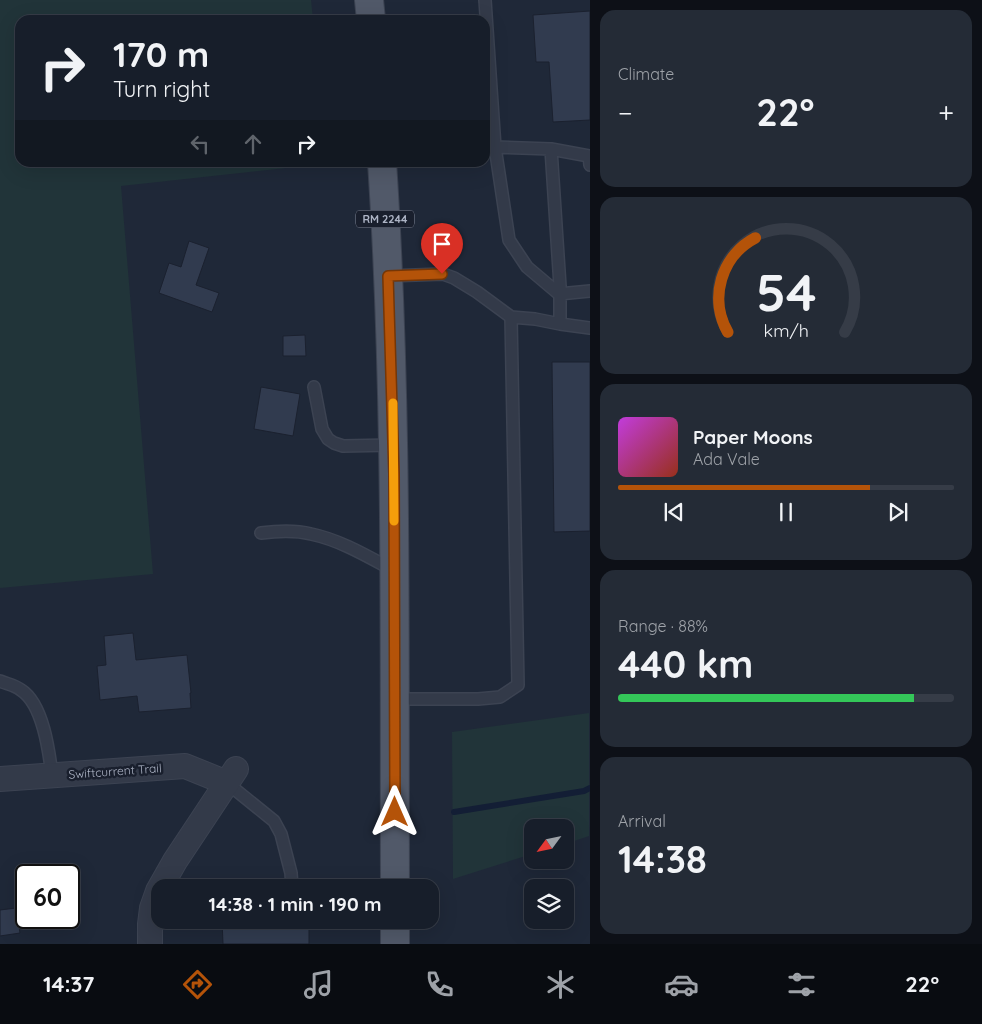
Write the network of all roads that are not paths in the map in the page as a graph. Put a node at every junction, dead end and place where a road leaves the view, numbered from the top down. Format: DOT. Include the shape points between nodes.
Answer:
graph roads {
  1 [pos="369,0"];
  2 [pos="485,0"];
  3 [pos="370,15"];
  4 [pos="486,15"];
  5 [pos="490,74"];
  6 [pos="495,147"];
  7 [pos="551,149"];
  8 [pos="590,165"];
  9 [pos="382,167"];
  10 [pos="388,276"];
  11 [pos="590,292"];
  12 [pos="559,294"];
  13 [pos="511,317"];
  14 [pos="560,324"];
  15 [pos="590,328"];
  16 [pos="314,387"];
  17 [pos="393,445"];
  18 [pos="261,533"];
  19 [pos="394,571"];
  20 [pos="0,681"];
  21 [pos="394,699"];
  22 [pos="52,776"];
  23 [pos="231,776"];
  24 [pos="0,779"];
  25 [pos="291,879"];
  26 [pos="395,879"];
  27 [pos="395,929"];
  28 [pos="150,944"];
  29 [pos="395,944"];
  1 -- 3 [label="main road"];
  2 -- 4 [label="lane"];
  5 -- 6 [label="lane"];
  6 -- 7 [label="lane"];
  6 -- 12 [label="lane" via="509,240 527,267"];
  7 -- 8 [label="lane" via="588,156"];
  7 -- 12 [label="lane"];
  9 -- 10 [label="main road, RM 2244"];
  10 -- 13 [label="lane" via="442,274 454,278"];
  10 -- 17 [label="main road, RM 2244"];
  11 -- 12 [label="lane"];
  12 -- 14 [label="lane"];
  13 -- 14 [label="lane"];
  13 -- 21 [label="lane" via="518,685 500,697"];
  14 -- 15 [label="lane"];
  16 -- 17 [label="lane" via="322,430 328,439 342,446"];
  17 -- 19 [label="main road, RM 2244"];
  18 -- 19 [label="lane" via="312,534 363,554"];
  19 -- 21 [label="main road, RM 2244"];
  20 -- 22 [label="lane" via="16,686 34,704 49,751"];
  21 -- 26 [label="main road, RM 2244"];
  22 -- 23 [label="street, Swiftcurrent Trail" via="185,766"];
  22 -- 24 [label="street, Swiftcurrent Trail"];
  23 -- 25 [label="lane" via="274,821 281,834"];
  23 -- 28 [label="street" via="158,891 151,916"];
  27 -- 29 [label="main road"];
}
